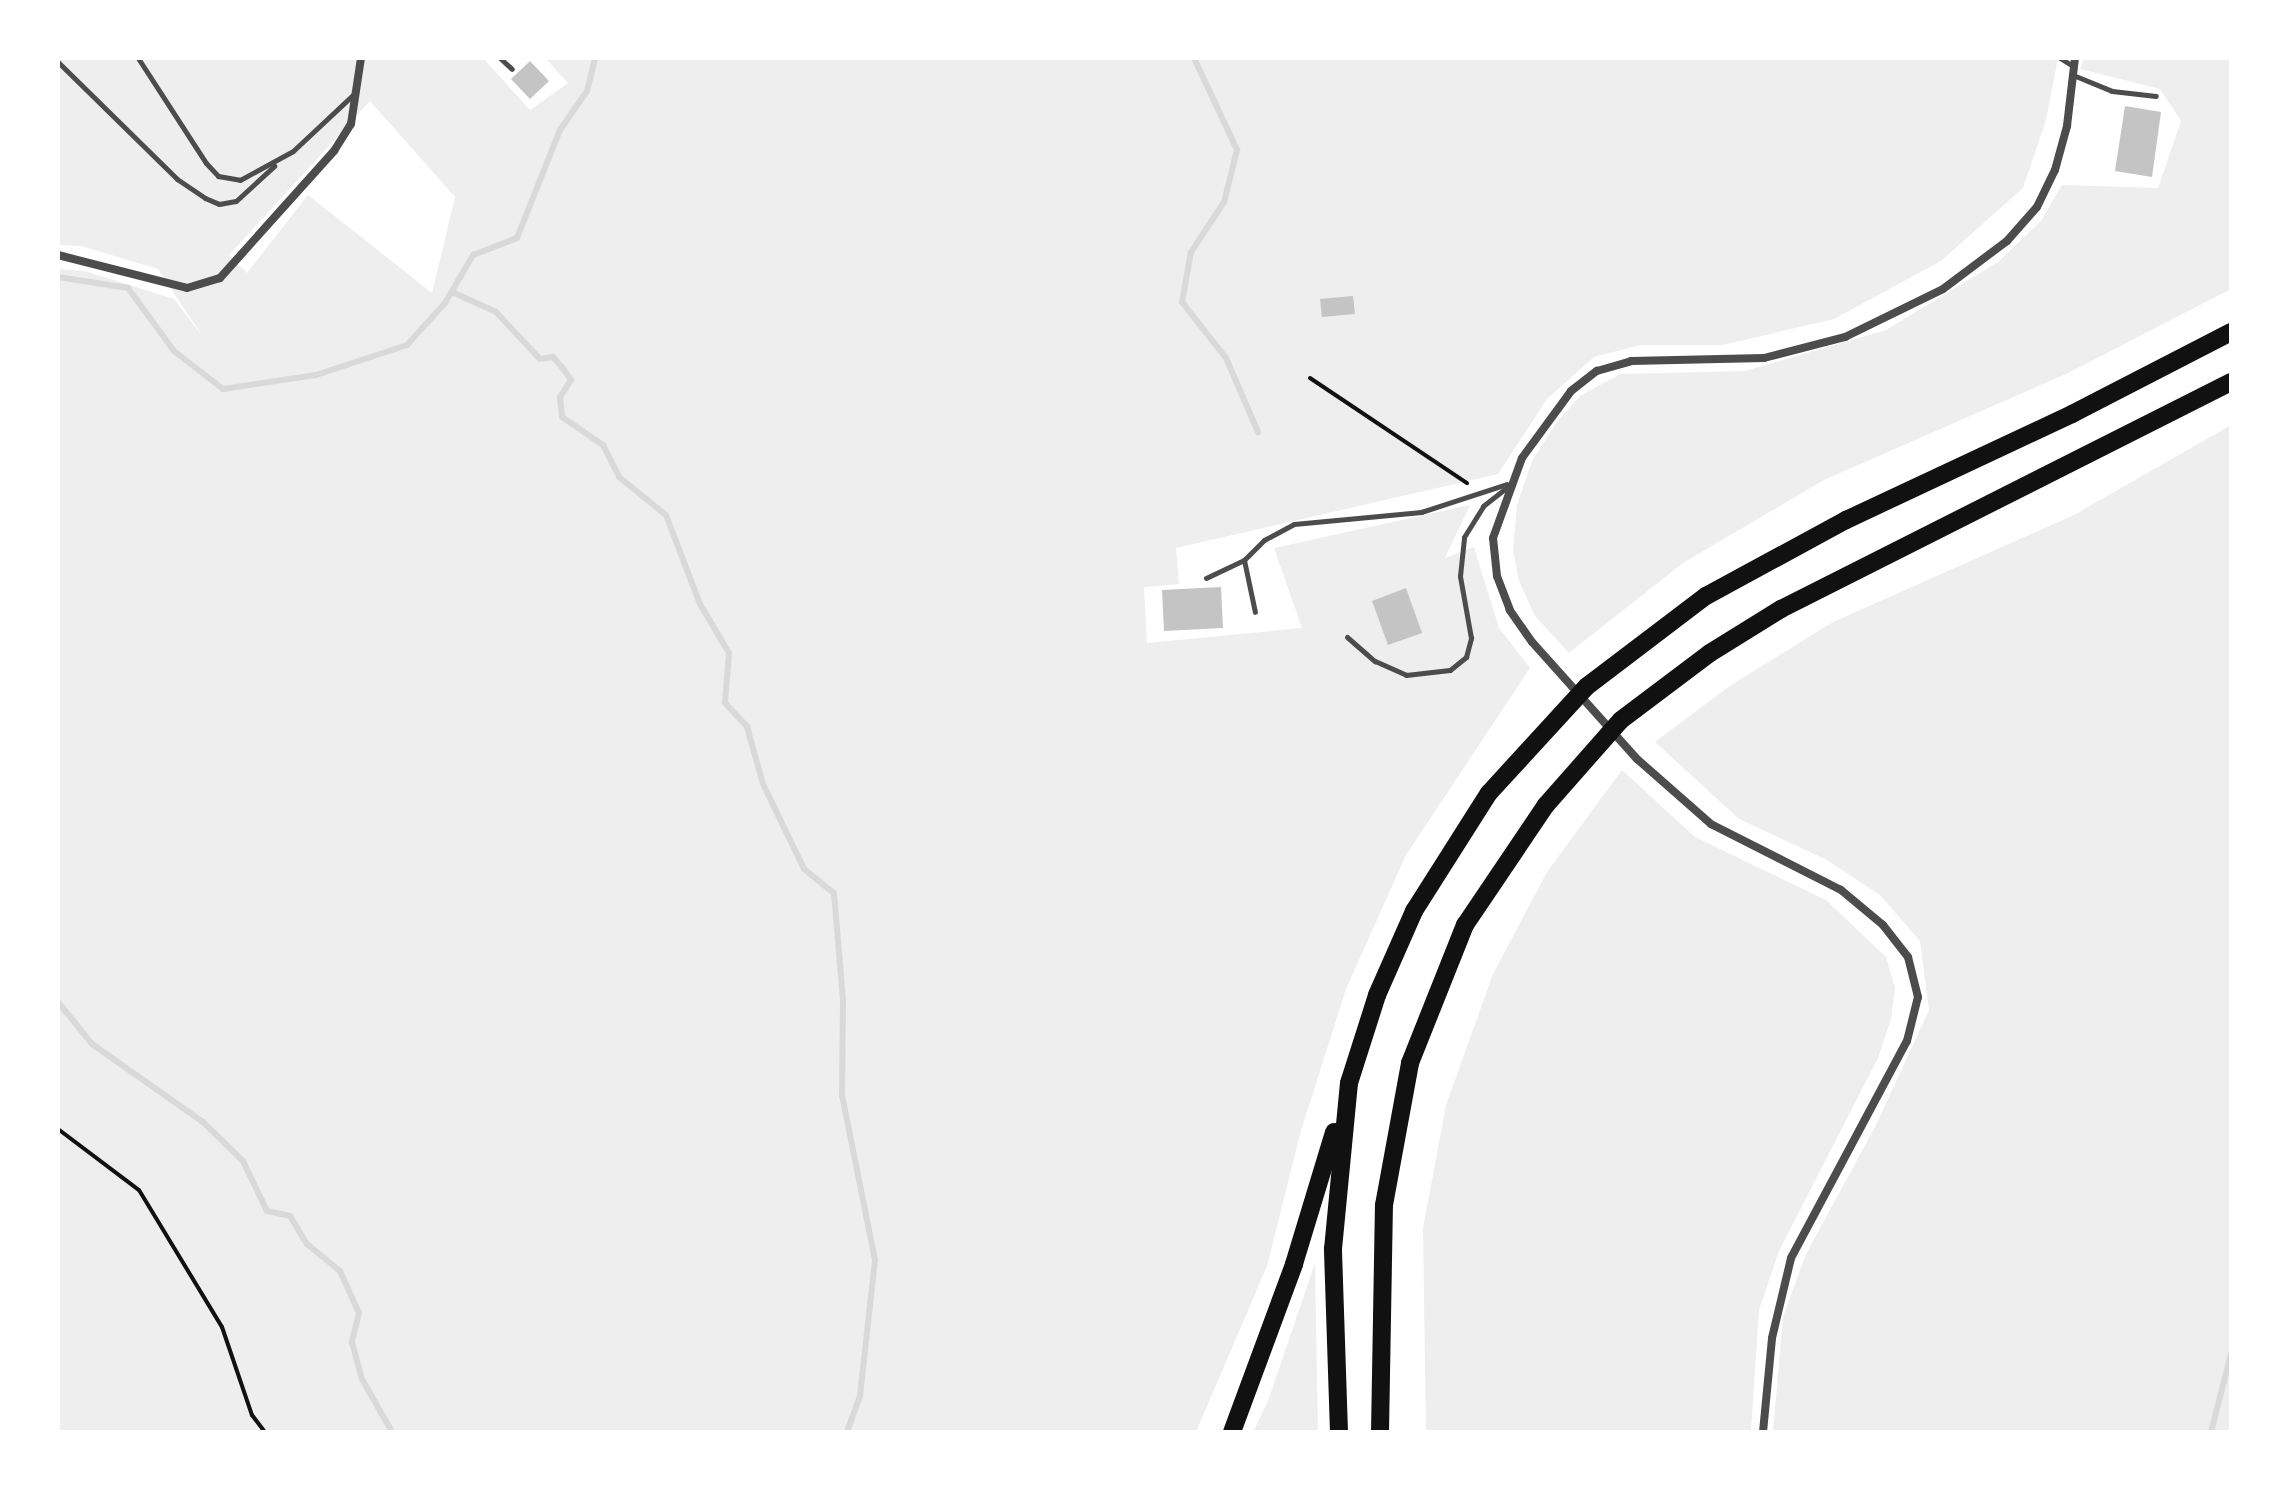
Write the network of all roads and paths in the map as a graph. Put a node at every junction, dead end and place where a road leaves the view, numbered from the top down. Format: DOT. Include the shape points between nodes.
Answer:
graph roads {
  1 [pos="138,58"];
  2 [pos="361,58"];
  3 [pos="500,58"];
  4 [pos="2060,58"];
  5 [pos="58,62"];
  6 [pos="2073,66"];
  7 [pos="512,69"];
  8 [pos="358,88"];
  9 [pos="2156,96"];
  10 [pos="280,159"];
  11 [pos="58,255"];
  12 [pos="2231,332"];
  13 [pos="1310,378"];
  14 [pos="2231,382"];
  15 [pos="1512,483"];
  16 [pos="1244,560"];
  17 [pos="1206,578"];
  18 [pos="1255,612"];
  19 [pos="1347,637"];
  20 [pos="1349,1083"];
  21 [pos="58,1129"];
  22 [pos="1381,1363"];
  23 [pos="265,1432"];
  24 [pos="1232,1432"];
  25 [pos="1339,1432"];
  26 [pos="1380,1432"];
  27 [pos="1386,1432"];
  28 [pos="1763,1432"];
  1 -- 10 [label="lane" via="218,176 240,180"];
  2 -- 8 [label="street"];
  3 -- 7 [label="lane"];
  4 -- 6 [label="lane"];
  5 -- 10 [label="lane" via="177,179 219,204 244,195"];
  6 -- 9 [label="lane" via="2112,91"];
  6 -- 15 [label="street" via="2067,126 2049,182 2037,207 1978,264 1912,307 1845,337 1764,358 1631,361 1597,371 1547,419"];
  8 -- 10 [label="lane"];
  8 -- 11 [label="street" via="351,124 334,151 220,278 187,288"];
  12 -- 20 [label="highway" via="1758,565 1660,626 1613,663 1519,756 1461,832 1394,953"];
  13 -- 15 [label="path" via="1468,484"];
  14 -- 22 [label="highway" via="1769,617 1621,720 1546,805 1465,925 1410,1063 1384,1205"];
  15 -- 16 [label="lane" via="1421,512 1294,524 1264,540"];
  15 -- 19 [label="lane" via="1483,506 1464,537 1460,576 1471,638 1466,657 1450,670 1406,675 1375,661"];
  15 -- 28 [label="street" via="1493,538 1497,576 1510,610 1532,642 1637,759 1711,824 1841,890 1883,925 1908,957 1918,997 1907,1041 1791,1258 1772,1338"];
  16 -- 17 [label="lane"];
  16 -- 18 [label="lane"];
  20 -- 24 [label="highway" via="1294,1264"];
  20 -- 25 [label="highway" via="1333,1249"];
  21 -- 23 [label="path" via="139,1190 222,1327 252,1415"];
  22 -- 26 [label="highway"];
  22 -- 27 [label="highway"];
}
